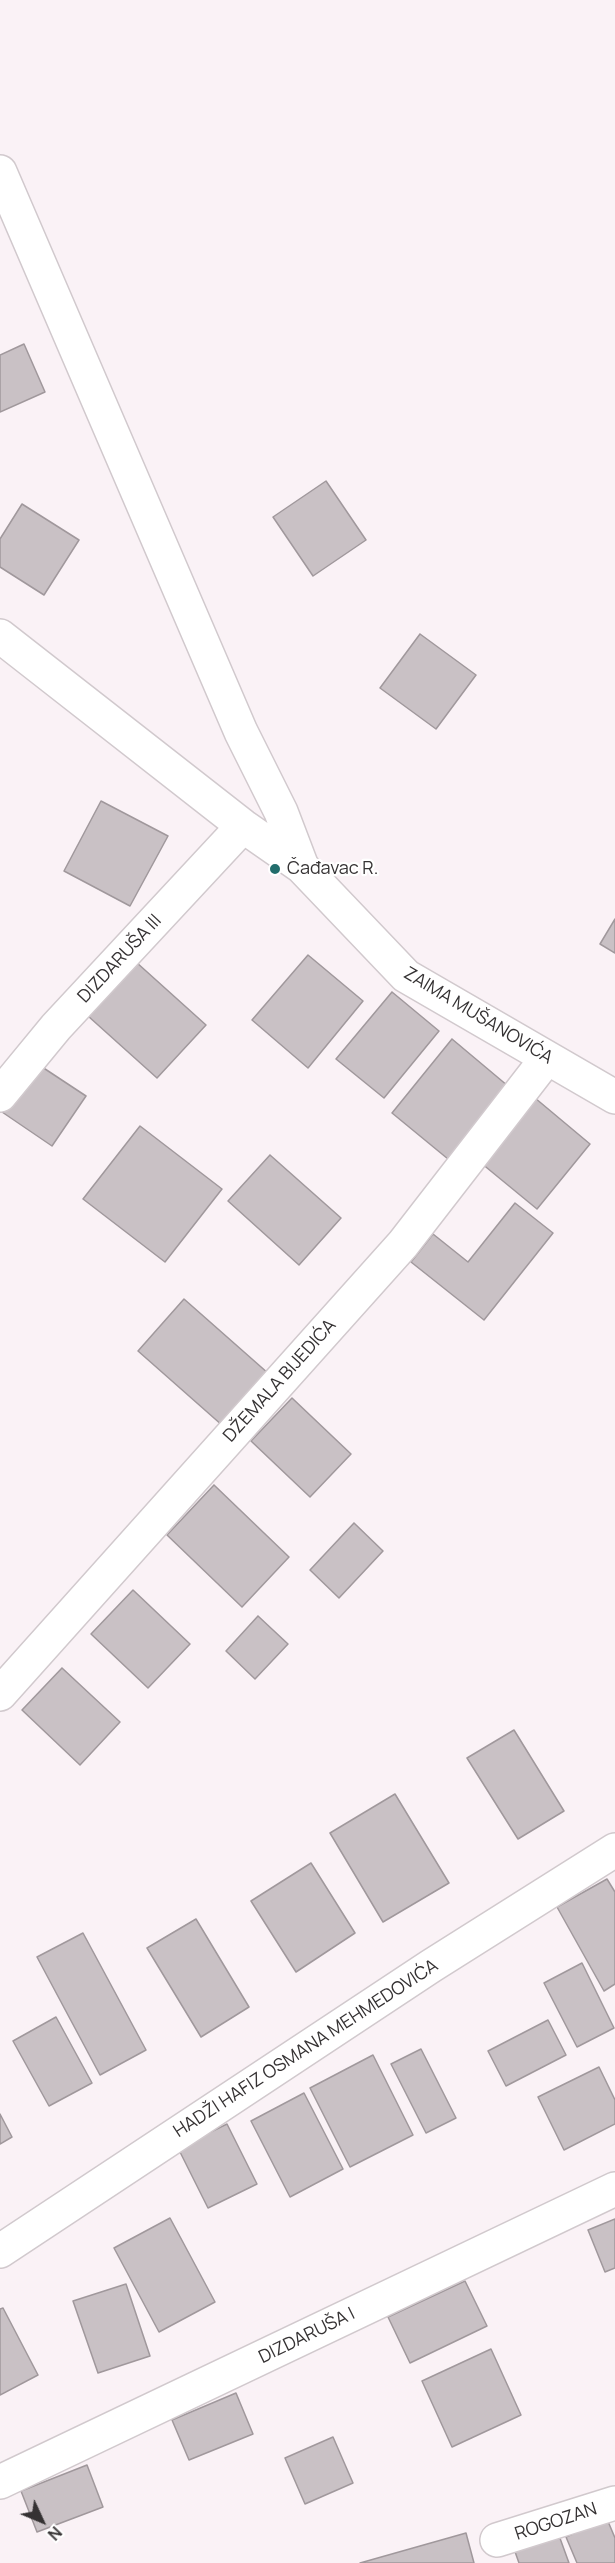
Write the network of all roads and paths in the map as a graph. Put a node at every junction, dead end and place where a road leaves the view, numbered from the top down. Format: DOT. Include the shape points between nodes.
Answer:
graph roads {
  1 [pos="0,171"];
  2 [pos="0,636"];
  3 [pos="243,826"];
  4 [pos="302,867"];
  5 [pos="546,1058"];
  6 [pos="0,1095"];
  7 [pos="615,1097"];
  8 [pos="0,1694"];
  9 [pos="615,1850"];
  10 [pos="615,2189"];
  11 [pos="0,2251"];
  12 [pos="0,2482"];
  13 [pos="615,2503"];
  14 [pos="498,2540"];
  1 -- 4 [label="street"];
  2 -- 3 [label="street"];
  3 -- 4 [label="street"];
  3 -- 6 [label="street, DIZDARUŠA III" via="56,1027"];
  4 -- 5 [label="street, ZAIMA MUŠANOVIĆA" via="406,976"];
  5 -- 7 [label="street, ZAIMA MUŠANOVIĆA"];
  5 -- 8 [label="street, DŽEMALA BIJEDIĆA" via="403,1244"];
  9 -- 11 [label="street, HADŽI HAFIZ OSMANA MEHMEDOVIĆA" via="431,1966"];
  10 -- 12 [label="street, DIZDARUŠA I"];
  13 -- 14 [label="street, ROGOZAN"];
}
